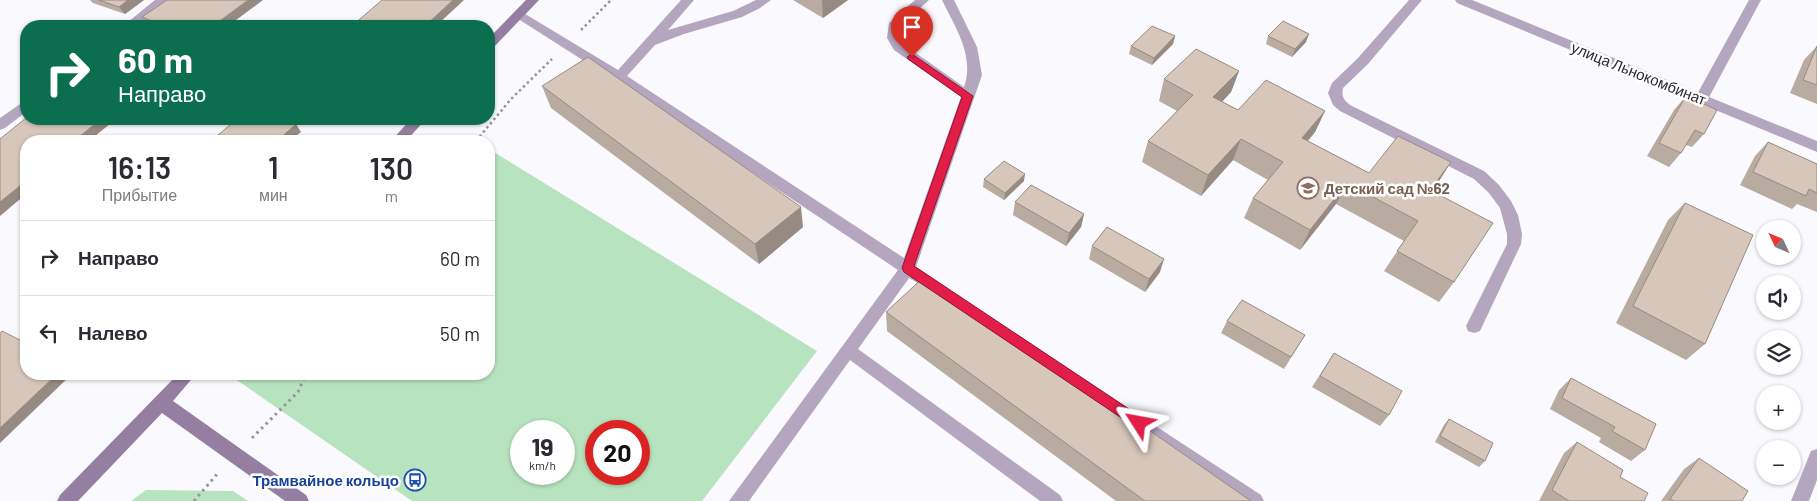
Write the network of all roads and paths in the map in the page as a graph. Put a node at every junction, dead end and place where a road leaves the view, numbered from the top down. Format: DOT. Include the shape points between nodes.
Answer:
graph roads {
  1 [pos="163,0"];
  2 [pos="533,0"];
  3 [pos="611,0"];
  4 [pos="688,0"];
  5 [pos="765,0"];
  6 [pos="923,0"];
  7 [pos="948,0"];
  8 [pos="1416,0"];
  9 [pos="1461,0"];
  10 [pos="1755,0"];
  11 [pos="518,15"];
  12 [pos="137,20"];
  13 [pos="495,39"];
  14 [pos="651,42"];
  15 [pos="566,44"];
  16 [pos="619,77"];
  17 [pos="968,96"];
  18 [pos="1702,98"];
  19 [pos="20,110"];
  20 [pos="495,118"];
  21 [pos="0,125"];
  22 [pos="413,125"];
  23 [pos="489,125"];
  24 [pos="404,135"];
  25 [pos="481,135"];
  26 [pos="1817,147"];
  27 [pos="908,268"];
  28 [pos="949,296"];
  29 [pos="1474,326"];
  30 [pos="848,350"];
  31 [pos="183,380"];
  32 [pos="303,380"];
  33 [pos="162,403"];
  34 [pos="1114,407"];
  35 [pos="236,455"];
  36 [pos="1817,458"];
  37 [pos="66,501"];
  38 [pos="194,501"];
  39 [pos="300,501"];
  40 [pos="738,501"];
  41 [pos="1054,501"];
  42 [pos="1255,501"];
  43 [pos="1800,501"];
  1 -- 12 [label="street"];
  2 -- 11 [label="street"];
  3 -- 15 [label="path"];
  4 -- 14 [label="street"];
  5 -- 14 [label="street" via="730,18 686,28"];
  6 -- 17 [label="street" via="894,23 893,38 898,47"];
  7 -- 17 [label="street" via="971,47 975,75"];
  8 -- 29 [label="street" via="1337,86 1336,93 1338,102 1351,112 1479,175 1500,194 1516,230 1514,244"];
  9 -- 18 [label="street, улица Льнокомбинат"];
  10 -- 18 [label="street"];
  11 -- 13 [label="street"];
  11 -- 15 [label="street"];
  14 -- 16 [label="street"];
  15 -- 16 [label="street"];
  15 -- 20 [label="path"];
  16 -- 27 [label="street"];
  17 -- 27 [label="street"];
  18 -- 26 [label="street, улица Льнокомбинат"];
  19 -- 21 [label="street"];
  22 -- 24 [label="street"];
  23 -- 25 [label="path"];
  27 -- 28 [label="street"];
  27 -- 30 [label="street"];
  30 -- 40 [label="street"];
  30 -- 41 [label="street"];
  31 -- 33 [label="street"];
  32 -- 35 [label="path" via="298,392"];
  33 -- 35 [label="street"];
  33 -- 37 [label="street"];
  34 -- 42 [label="street"];
  35 -- 38 [label="path"];
  35 -- 39 [label="street"];
  36 -- 43 [label="street"];
}
